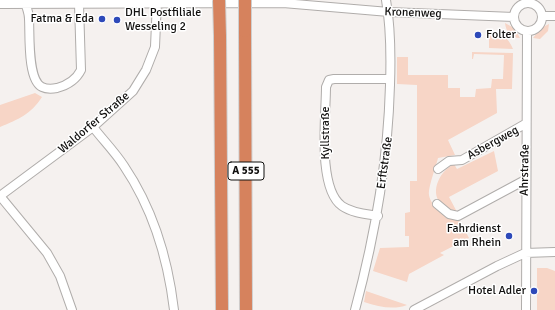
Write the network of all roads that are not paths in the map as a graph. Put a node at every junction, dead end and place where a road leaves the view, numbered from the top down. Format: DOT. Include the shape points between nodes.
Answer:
graph roads {
  1 [pos="219,0"];
  2 [pos="245,0"];
  3 [pos="386,0"];
  4 [pos="529,1"];
  5 [pos="25,2"];
  6 [pos="157,2"];
  7 [pos="0,4"];
  8 [pos="79,4"];
  9 [pos="389,12"];
  10 [pos="542,16"];
  11 [pos="555,16"];
  12 [pos="514,17"];
  13 [pos="527,31"];
  14 [pos="390,79"];
  15 [pos="525,124"];
  16 [pos="93,127"];
  17 [pos="438,169"];
  18 [pos="525,180"];
  19 [pos="0,196"];
  20 [pos="437,204"];
  21 [pos="378,216"];
  22 [pos="555,252"];
  23 [pos="525,253"];
  24 [pos="356,309"];
  25 [pos="72,310"];
  26 [pos="174,310"];
  27 [pos="222,310"];
  28 [pos="246,310"];
  29 [pos="414,310"];
  30 [pos="526,310"];
  1 -- 27 [label="highway, A 555, bridge"];
  2 -- 28 [label="highway, A 555, bridge"];
  3 -- 9 [label="street, Erftstraße"];
  4 -- 10 [label="street" via="538,6"];
  4 -- 12 [label="street" via="518,6"];
  5 -- 7 [label="street, Kronenweg"];
  5 -- 8 [label="street, Kronenweg"];
  5 -- 8 [label="street" via="29,11 31,66 41,87 50,89 77,77 81,70"];
  6 -- 8 [label="street, Kronenweg"];
  6 -- 9 [label="street, Kronenweg" via="302,4"];
  6 -- 16 [label="street, Waldorfer Straße" via="155,47 146,70 133,91"];
  9 -- 12 [label="street, Kronenweg"];
  9 -- 14 [label="street, Erftstraße"];
  10 -- 11 [label="street"];
  10 -- 13 [label="street" via="537,27"];
  12 -- 13 [label="street" via="518,27"];
  13 -- 15 [label="street, Ahrstraße"];
  14 -- 21 [label="street, Erftstraße" via="389,127"];
  14 -- 21 [label="street, Kyllstraße" via="334,79 329,80 326,87 326,168 332,194 336,201 348,209"];
  15 -- 17 [label="street, Asbergweg" via="462,160 449,161"];
  15 -- 18 [label="street, Ahrstraße"];
  16 -- 19 [label="street, Waldorfer Straße"];
  16 -- 26 [label="street" via="124,164 142,197 162,244"];
  18 -- 20 [label="street" via="458,216 449,214"];
  18 -- 23 [label="street, Ahrstraße"];
  19 -- 25 [label="street" via="47,253 60,276"];
  21 -- 24 [label="street, Erftstraße"];
  22 -- 23 [label="street"];
  23 -- 29 [label="street"];
  23 -- 30 [label="street, Ahrstraße"];
}
